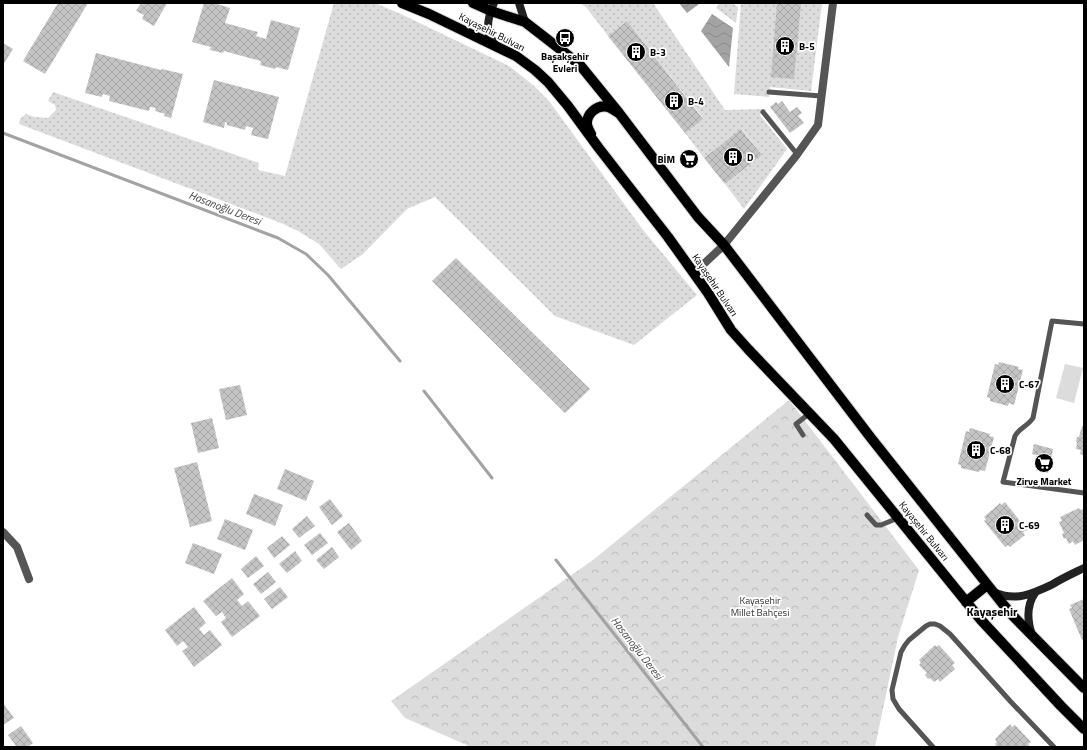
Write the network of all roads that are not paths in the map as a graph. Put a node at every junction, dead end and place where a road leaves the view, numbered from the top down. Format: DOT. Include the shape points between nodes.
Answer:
graph roads {
  1 [pos="402,3"];
  2 [pos="473,3"];
  3 [pos="519,3"];
  4 [pos="833,3"];
  5 [pos="492,7"];
  6 [pos="525,22"];
  7 [pos="496,46"];
  8 [pos="769,92"];
  9 [pos="821,96"];
  10 [pos="619,112"];
  11 [pos="763,112"];
  12 [pos="598,147"];
  13 [pos="797,154"];
  14 [pos="724,245"];
  15 [pos="694,274"];
  16 [pos="1084,324"];
  17 [pos="810,413"];
  18 [pos="803,435"];
  19 [pos="1084,493"];
  20 [pos="867,515"];
  21 [pos="898,518"];
  22 [pos="3,532"];
  23 [pos="1084,568"];
  24 [pos="29,579"];
  25 [pos="990,588"];
  26 [pos="1035,593"];
  27 [pos="966,602"];
  28 [pos="1032,635"];
  29 [pos="1084,688"];
  30 [pos="1084,729"];
  31 [pos="933,747"];
  32 [pos="1054,747"];
  1 -- 7 [label="main road, Kayaşehir Bulvarı"];
  2 -- 5 [label="main road, Kayaşehir Bulvarı"];
  3 -- 6 [label="street"];
  4 -- 9 [label="street"];
  5 -- 6 [label="main road, Kayaşehir Bulvarı"];
  5 -- 7 [label="street" via="488,23 489,34"];
  6 -- 10 [label="main road, Kayaşehir Bulvarı" via="580,65"];
  7 -- 12 [label="main road, Kayaşehir Bulvarı" via="516,56 548,82"];
  8 -- 9 [label="lane"];
  9 -- 13 [label="street" via="818,125"];
  10 -- 12 [label="main road" via="604,107 596,108 590,114 587,125"];
  10 -- 14 [label="main road, Kayaşehir Bulvarı" via="698,217"];
  11 -- 13 [label="lane"];
  12 -- 15 [label="main road, Kayaşehir Bulvarı"];
  13 -- 14 [label="street"];
  14 -- 15 [label="street"];
  14 -- 25 [label="main road, Kayaşehir Bulvarı" via="871,438"];
  15 -- 17 [label="main road, Kayaşehir Bulvarı" via="731,330"];
  16 -- 19 [label="lane" via="1052,321 1033,418 1015,436 1003,482"];
  17 -- 18 [label="lane" via="796,424"];
  17 -- 21 [label="main road, Kayaşehir Bulvarı"];
  20 -- 21 [label="lane" via="876,525"];
  21 -- 27 [label="main road, Kayaşehir Bulvarı"];
  22 -- 24 [label="street" via="17,547"];
  23 -- 26 [label="street"];
  25 -- 26 [label="street" via="1008,597"];
  25 -- 27 [label="main road"];
  25 -- 28 [label="main road, Kayaşehir Bulvarı"];
  26 -- 28 [label="street" via="1028,610"];
  27 -- 30 [label="main road, Kayaşehir Bulvarı"];
  28 -- 29 [label="main road, Kayaşehir Bulvarı"];
  31 -- 32 [label="lane" via="899,709 892,695 901,652 905,645 930,624 940,626 950,634"];
}
